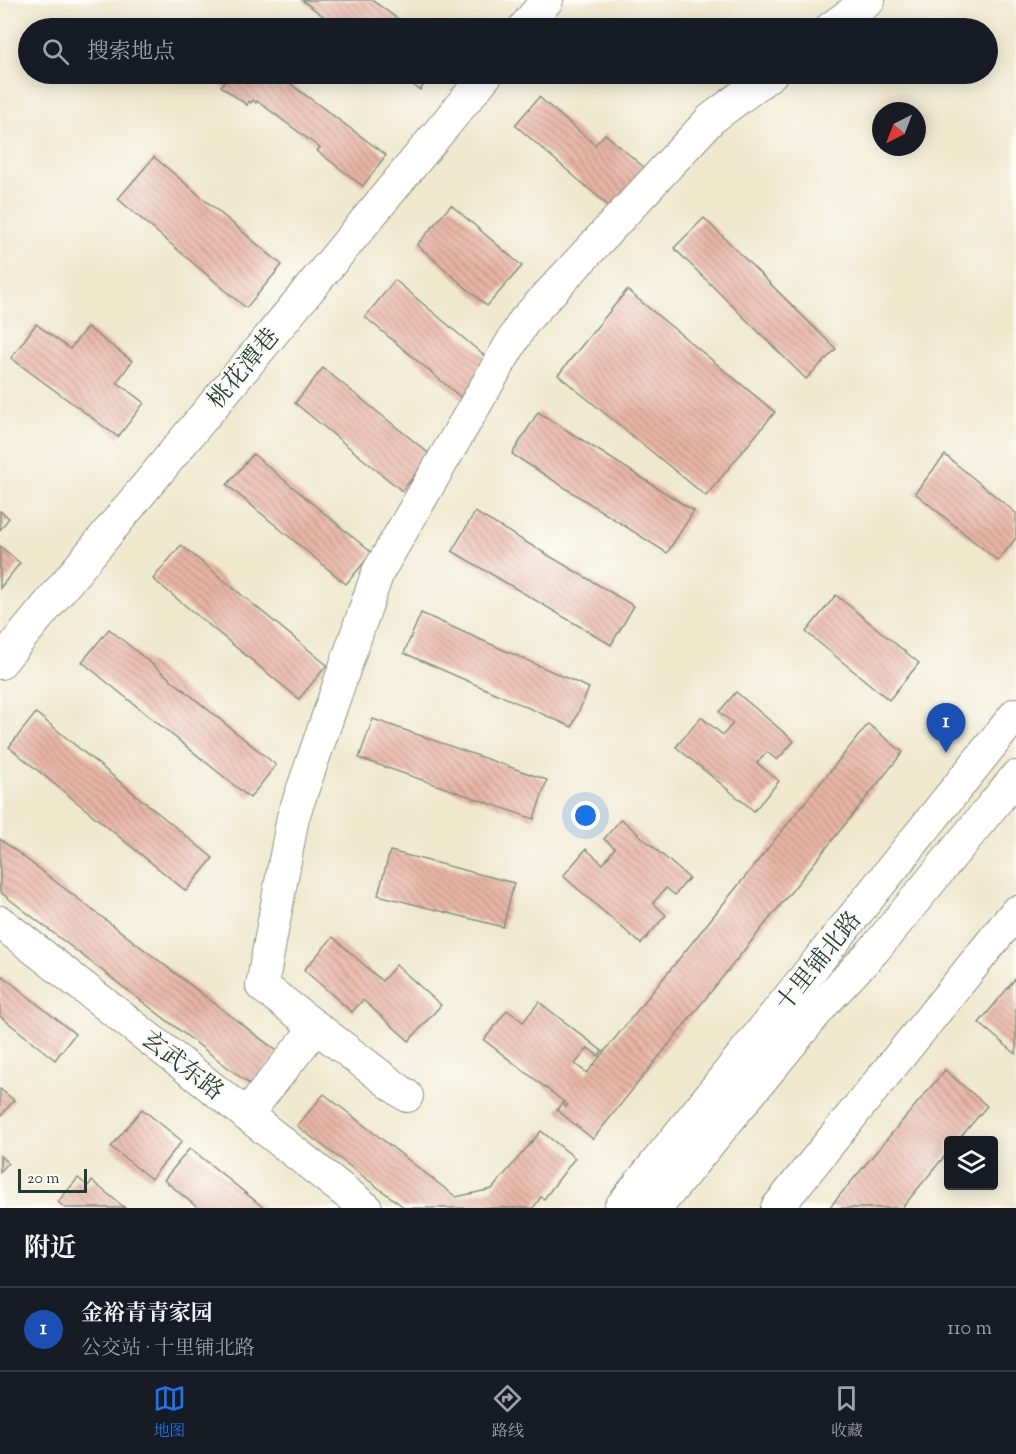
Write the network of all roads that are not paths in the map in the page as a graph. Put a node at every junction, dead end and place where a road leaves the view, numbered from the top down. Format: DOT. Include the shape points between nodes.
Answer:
graph roads {
  1 [pos="548,0"];
  2 [pos="869,0"];
  3 [pos="533,18"];
  4 [pos="845,18"];
  5 [pos="479,84"];
  6 [pos="758,84"];
  7 [pos="0,663"];
  8 [pos="1016,714"];
  9 [pos="1016,777"];
  10 [pos="1016,912"];
  11 [pos="0,922"];
  12 [pos="316,1027"];
  13 [pos="407,1096"];
  14 [pos="246,1115"];
  15 [pos="366,1208"];
  16 [pos="620,1208"];
  17 [pos="656,1208"];
  18 [pos="777,1208"];
  1 -- 3 [label="street"];
  2 -- 4 [label="street"];
  5 -- 7 [label="street, 桃花潭巷"];
  6 -- 12 [label="street" via="711,119 524,321 378,572 293,816 262,986"];
  8 -- 16 [label="street, 十里铺北路"];
  9 -- 17 [label="street, 十里铺北路"];
  10 -- 18 [label="street"];
  11 -- 14 [label="street, 玄武东路"];
  12 -- 13 [label="street"];
  12 -- 14 [label="street"];
  14 -- 15 [label="street, 玄武东路"];
}
